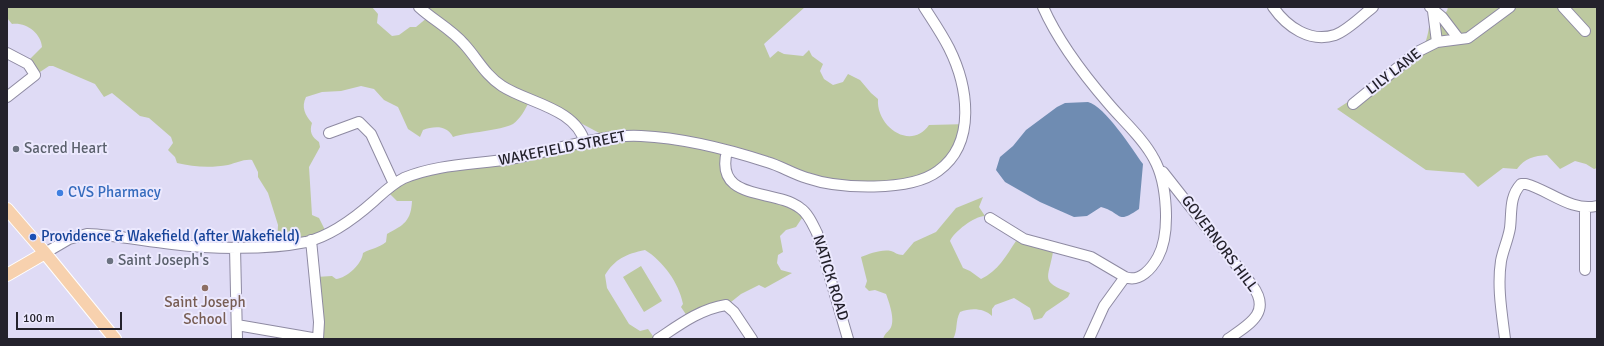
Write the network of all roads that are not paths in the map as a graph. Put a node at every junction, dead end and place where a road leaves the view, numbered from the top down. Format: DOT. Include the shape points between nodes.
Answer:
graph roads {
  1 [pos="419,7"];
  2 [pos="924,7"];
  3 [pos="1043,7"];
  4 [pos="1273,7"];
  5 [pos="1373,7"];
  6 [pos="1510,7"];
  7 [pos="1563,7"];
  8 [pos="1432,9"];
  9 [pos="1585,31"];
  10 [pos="1458,38"];
  11 [pos="1437,42"];
  12 [pos="7,53"];
  13 [pos="7,98"];
  14 [pos="1353,104"];
  15 [pos="329,133"];
  16 [pos="585,143"];
  17 [pos="727,151"];
  18 [pos="1157,166"];
  19 [pos="394,184"];
  20 [pos="1597,206"];
  21 [pos="1585,207"];
  22 [pos="7,209"];
  23 [pos="990,218"];
  24 [pos="311,240"];
  25 [pos="235,247"];
  26 [pos="45,253"];
  27 [pos="1585,270"];
  28 [pos="7,275"];
  29 [pos="1125,277"];
  30 [pos="237,325"];
  31 [pos="115,339"];
  32 [pos="237,339"];
  33 [pos="318,339"];
  34 [pos="658,339"];
  35 [pos="752,339"];
  36 [pos="848,339"];
  37 [pos="1089,339"];
  38 [pos="1228,339"];
  39 [pos="1505,339"];
  1 -- 16 [label="street" via="464,44 494,80 516,94 566,117 578,126"];
  2 -- 17 [label="street, WAKEFIELD STREET" via="952,53 965,101 964,130 960,145 948,163 936,173 897,185 874,187 834,184 809,179 769,162"];
  3 -- 18 [label="street, GOVERNORS HILL" via="1074,60 1143,142"];
  4 -- 5 [label="street" via="1288,24 1301,33 1316,37 1335,35"];
  6 -- 10 [label="street, LILY LANE" via="1468,38"];
  7 -- 9 [label="street"];
  8 -- 10 [label="street, LILY LANE" via="1442,17"];
  8 -- 11 [label="street, LILY LANE"];
  10 -- 11 [label="street, LILY LANE"];
  11 -- 14 [label="street, LILY LANE" via="1417,52"];
  12 -- 13 [label="street" via="28,64 35,75"];
  15 -- 19 [label="street" via="359,122 371,134"];
  16 -- 17 [label="street, WAKEFIELD STREET" via="609,137 658,137"];
  16 -- 19 [label="street, WAKEFIELD STREET" via="498,161 442,166"];
  17 -- 36 [label="street, NATICK ROAD" via="724,161 726,174 734,185 752,193 786,200 802,208 812,223"];
  18 -- 29 [label="street, GOVERNORS HILL" via="1166,191 1162,249 1146,272 1138,277"];
  18 -- 38 [label="street, GOVERNORS HILL" via="1259,295 1261,304 1258,314"];
  19 -- 24 [label="street, WAKEFIELD STREET" via="351,219"];
  20 -- 21 [label="street"];
  21 -- 27 [label="street"];
  21 -- 39 [label="street" via="1521,184 1512,197 1509,230 1501,260 1501,302"];
  22 -- 26 [label="main road"];
  23 -- 29 [label="street" via="1024,239 1091,257"];
  24 -- 25 [label="street, WAKEFIELD STREET" via="294,244"];
  24 -- 33 [label="street" via="319,322"];
  25 -- 26 [label="street, WAKEFIELD STREET" via="216,248 87,234 69,239"];
  25 -- 30 [label="street"];
  26 -- 28 [label="main road"];
  26 -- 31 [label="main road"];
  29 -- 37 [label="street" via="1104,306"];
  30 -- 32 [label="street"];
  30 -- 33 [label="street"];
  34 -- 35 [label="street" via="692,317 714,307 726,305 734,312"];
}
